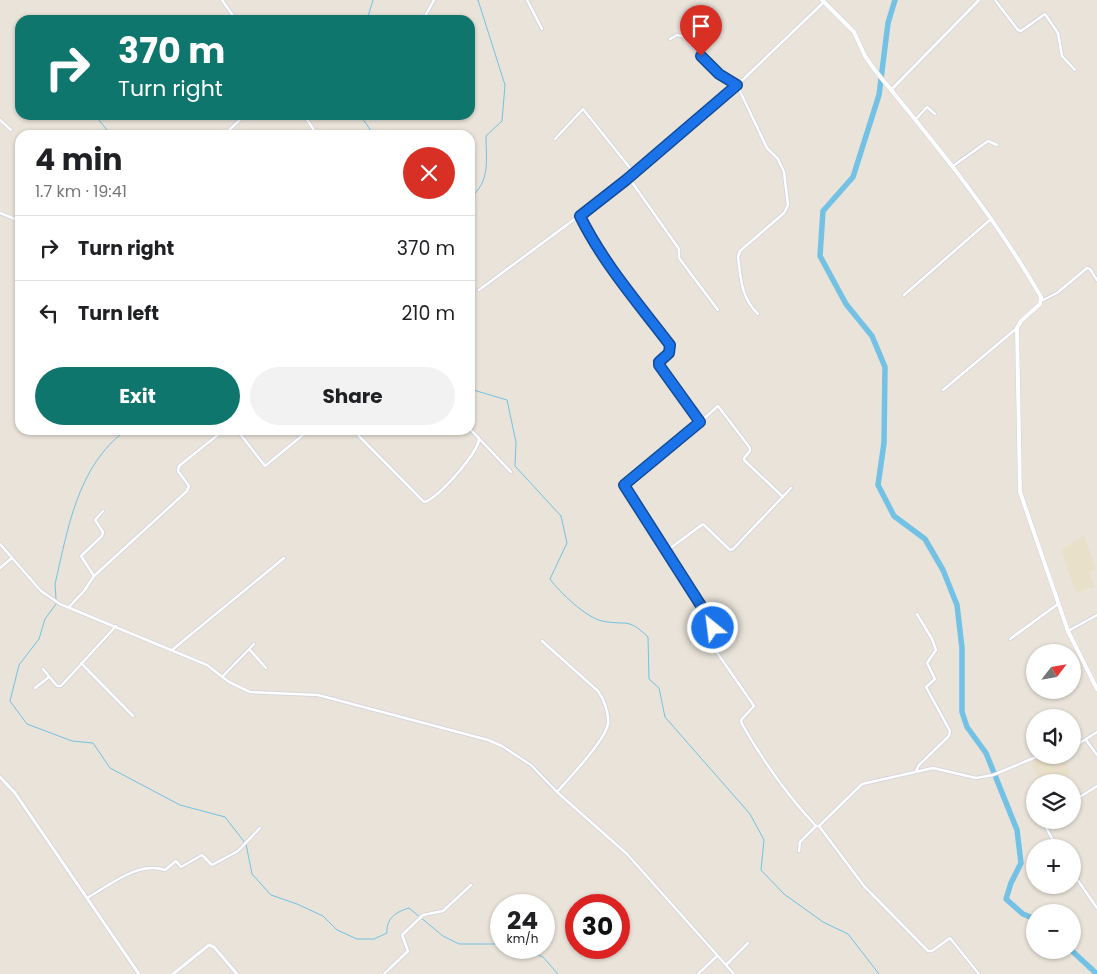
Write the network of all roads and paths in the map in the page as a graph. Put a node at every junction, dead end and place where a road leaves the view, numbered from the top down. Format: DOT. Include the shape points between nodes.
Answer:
graph roads {
  1 [pos="222,0"];
  2 [pos="434,0"];
  3 [pos="527,0"];
  4 [pos="978,0"];
  5 [pos="995,0"];
  6 [pos="823,1"];
  7 [pos="232,15"];
  8 [pos="426,15"];
  9 [pos="542,29"];
  10 [pos="670,39"];
  11 [pos="1075,70"];
  12 [pos="737,85"];
  13 [pos="891,90"];
  14 [pos="935,114"];
  15 [pos="0,120"];
  16 [pos="240,120"];
  17 [pos="915,120"];
  18 [pos="10,130"];
  19 [pos="229,130"];
  20 [pos="555,139"];
  21 [pos="997,145"];
  22 [pos="952,166"];
  23 [pos="634,173"];
  24 [pos="629,178"];
  25 [pos="0,213"];
  26 [pos="580,216"];
  27 [pos="15,219"];
  28 [pos="991,219"];
  29 [pos="1097,280"];
  30 [pos="479,290"];
  31 [pos="904,295"];
  32 [pos="1041,302"];
  33 [pos="718,310"];
  34 [pos="758,314"];
  35 [pos="1017,328"];
  36 [pos="943,390"];
  37 [pos="700,422"];
  38 [pos="475,434"];
  39 [pos="218,435"];
  40 [pos="241,435"];
  41 [pos="303,435"];
  42 [pos="358,435"];
  43 [pos="480,438"];
  44 [pos="511,472"];
  45 [pos="791,488"];
  46 [pos="783,497"];
  47 [pos="103,511"];
  48 [pos="0,544"];
  49 [pos="665,552"];
  50 [pos="12,558"];
  51 [pos="284,558"];
  52 [pos="0,568"];
  53 [pos="94,576"];
  54 [pos="1058,604"];
  55 [pos="69,607"];
  56 [pos="918,614"];
  57 [pos="1097,614"];
  58 [pos="116,626"];
  59 [pos="1068,631"];
  60 [pos="1010,639"];
  61 [pos="542,641"];
  62 [pos="254,644"];
  63 [pos="172,650"];
  64 [pos="250,650"];
  65 [pos="81,663"];
  66 [pos="266,668"];
  67 [pos="43,669"];
  68 [pos="223,676"];
  69 [pos="49,677"];
  70 [pos="35,688"];
  71 [pos="1097,689"];
  72 [pos="134,716"];
  73 [pos="1097,732"];
  74 [pos="1086,740"];
  75 [pos="1081,743"];
  76 [pos="1097,755"];
  77 [pos="1026,762"];
  78 [pos="916,771"];
  79 [pos="0,777"];
  80 [pos="1097,786"];
  81 [pos="557,792"];
  82 [pos="1081,796"];
  83 [pos="817,826"];
  84 [pos="260,828"];
  85 [pos="799,850"];
  86 [pos="471,885"];
  87 [pos="1081,885"];
  88 [pos="85,898"];
  89 [pos="1097,908"];
  90 [pos="748,943"];
  91 [pos="717,956"];
  92 [pos="725,965"];
  93 [pos="139,974"];
  94 [pos="173,974"];
  95 [pos="237,974"];
  96 [pos="384,974"];
  97 [pos="698,974"];
  98 [pos="734,974"];
  99 [pos="980,974"];
  1 -- 7 [label="street"];
  2 -- 8 [label="street"];
  3 -- 9 [label="street"];
  4 -- 13 [label="street"];
  5 -- 11 [label="street" via="1021,31 1045,14 1058,33 1062,56"];
  6 -- 12 [label="street"];
  6 -- 13 [label="main road" via="854,32 865,56"];
  10 -- 12 [label="street" via="682,36 719,74"];
  12 -- 23 [label="street"];
  12 -- 34 [label="street" via="766,148 778,159 787,188 788,205 784,213 740,251 738,257 743,295"];
  13 -- 17 [label="main road"];
  14 -- 17 [label="street" via="927,107"];
  15 -- 18 [label="street"];
  16 -- 19 [label="street"];
  17 -- 22 [label="main road"];
  20 -- 23 [label="street" via="583,109"];
  21 -- 22 [label="street" via="988,141"];
  22 -- 28 [label="main road"];
  23 -- 24 [label="street"];
  24 -- 26 [label="street"];
  24 -- 33 [label="street" via="679,249 679,258"];
  25 -- 27 [label="street"];
  26 -- 30 [label="street"];
  26 -- 37 [label="street" via="590,237 626,289 670,345 669,353 659,365"];
  28 -- 31 [label="street"];
  28 -- 32 [label="main road" via="1011,247"];
  29 -- 32 [label="street" via="1087,268 1057,294"];
  32 -- 35 [label="main road"];
  35 -- 36 [label="street"];
  35 -- 54 [label="main road" via="1020,492"];
  37 -- 46 [label="street" via="718,406 750,448 744,460"];
  37 -- 49 [label="street" via="624,485"];
  38 -- 43 [label="street"];
  39 -- 53 [label="street" via="179,466 178,471 189,486 187,491"];
  40 -- 41 [label="street" via="265,466"];
  42 -- 43 [label="street" via="424,502 431,499 469,459 480,444"];
  43 -- 44 [label="street"];
  45 -- 46 [label="street"];
  46 -- 49 [label="street" via="733,549 730,550 703,524"];
  47 -- 53 [label="street" via="95,520 103,532 102,536 81,556"];
  48 -- 50 [label="street"];
  49 -- 83 [label="street" via="714,626 707,632 707,638 752,703 753,709 741,720 764,764"];
  50 -- 52 [label="street"];
  50 -- 55 [label="street" via="41,591"];
  51 -- 63 [label="street"];
  53 -- 55 [label="street"];
  54 -- 59 [label="main road"];
  54 -- 60 [label="street"];
  55 -- 58 [label="street"];
  56 -- 78 [label="street" via="936,650 927,663 935,679 926,687 950,731"];
  57 -- 59 [label="street"];
  58 -- 63 [label="street"];
  58 -- 65 [label="street"];
  59 -- 71 [label="main road"];
  61 -- 81 [label="street" via="602,696 608,724 593,749"];
  62 -- 64 [label="street"];
  63 -- 68 [label="street" via="207,665"];
  64 -- 66 [label="street"];
  64 -- 68 [label="street"];
  65 -- 69 [label="street" via="61,686"];
  65 -- 72 [label="street"];
  67 -- 69 [label="street"];
  68 -- 81 [label="street" via="250,692 318,695 488,740 531,765"];
  69 -- 70 [label="street"];
  73 -- 74 [label="street"];
  74 -- 75 [label="street"];
  74 -- 76 [label="street"];
  77 -- 78 [label="street" via="1001,773 976,778 933,768"];
  78 -- 83 [label="street" via="862,784"];
  79 -- 88 [label="street"];
  80 -- 82 [label="street"];
  81 -- 91 [label="street" via="632,859"];
  83 -- 85 [label="street" via="800,842"];
  83 -- 99 [label="street" via="864,886 928,951 950,938"];
  84 -- 88 [label="street" via="238,851 212,865 202,854 181,867 176,861 165,870 154,866 142,868"];
  86 -- 96 [label="street" via="443,912 423,915 402,936 408,951"];
  87 -- 89 [label="street"];
  88 -- 93 [label="street"];
  90 -- 92 [label="street"];
  91 -- 92 [label="street"];
  91 -- 97 [label="street"];
  92 -- 98 [label="street"];
  94 -- 95 [label="street" via="209,945"];
}
